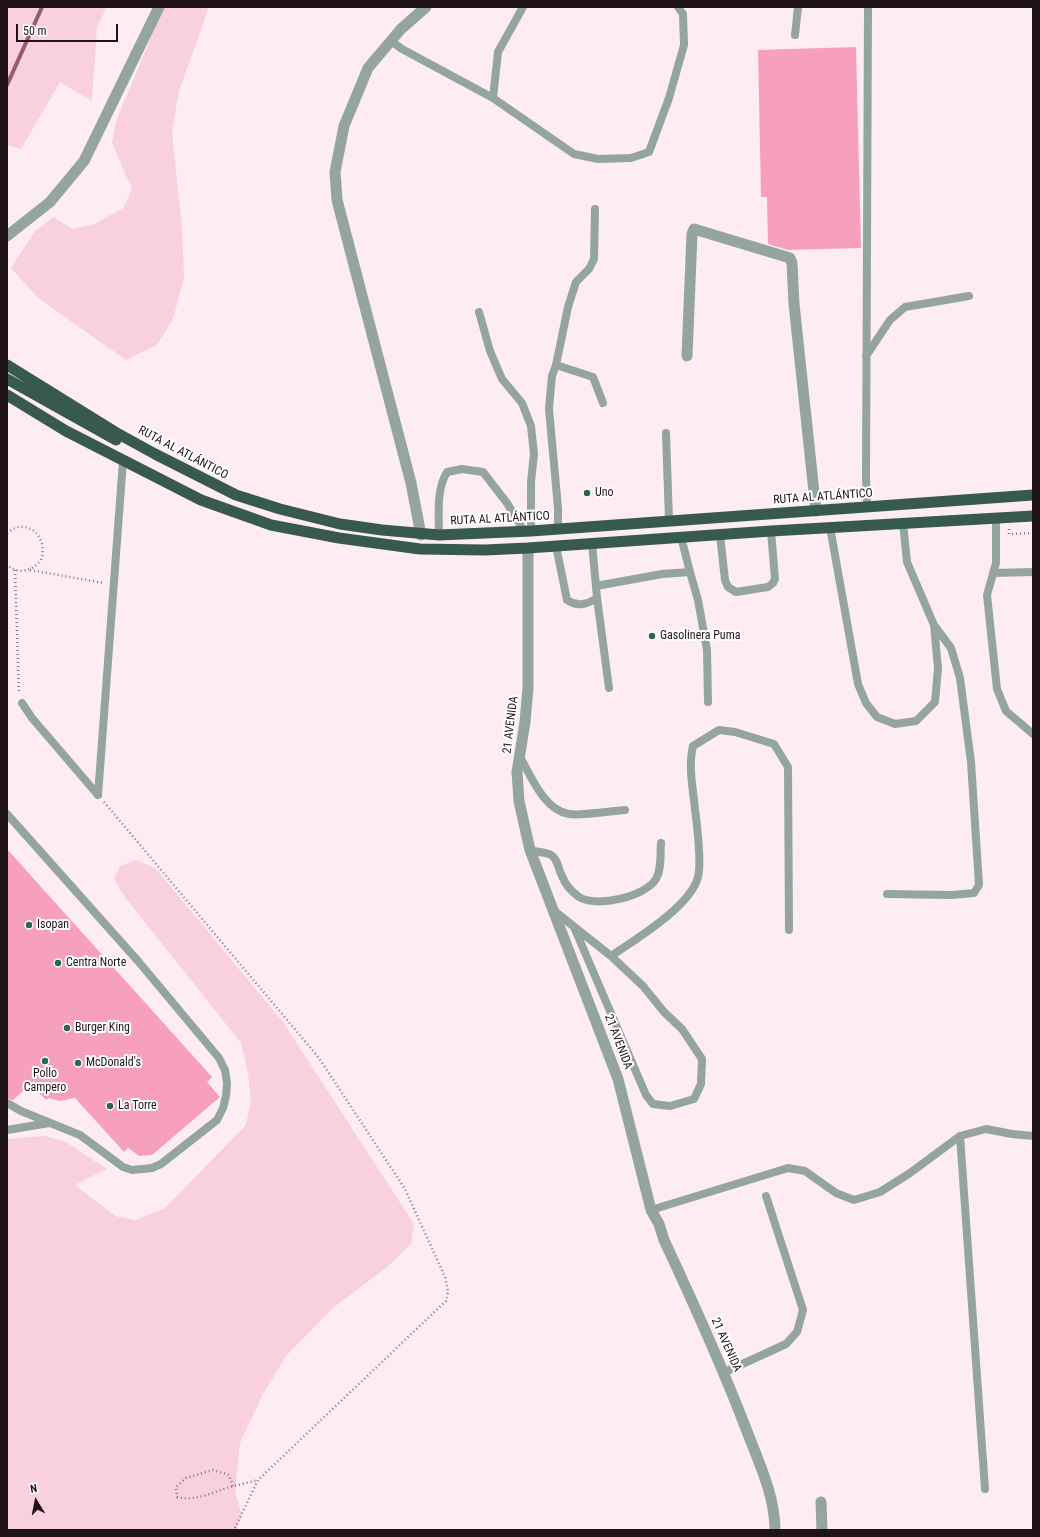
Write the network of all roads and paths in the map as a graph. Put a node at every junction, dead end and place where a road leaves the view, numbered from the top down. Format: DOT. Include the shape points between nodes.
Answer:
graph roads {
  1 [pos="160,7"];
  2 [pos="426,7"];
  3 [pos="522,7"];
  4 [pos="678,7"];
  5 [pos="798,7"];
  6 [pos="868,7"];
  7 [pos="795,35"];
  8 [pos="391,41"];
  9 [pos="493,98"];
  10 [pos="595,209"];
  11 [pos="7,236"];
  12 [pos="969,296"];
  13 [pos="479,312"];
  14 [pos="688,356"];
  15 [pos="866,356"];
  16 [pos="7,364"];
  17 [pos="556,365"];
  18 [pos="7,379"];
  19 [pos="7,395"];
  20 [pos="603,403"];
  21 [pos="666,433"];
  22 [pos="123,461"];
  23 [pos="236,495"];
  24 [pos="1033,495"];
  25 [pos="867,507"];
  26 [pos="816,511"];
  27 [pos="1033,516"];
  28 [pos="996,518"];
  29 [pos="669,521"];
  30 [pos="903,523"];
  31 [pos="830,527"];
  32 [pos="558,529"];
  33 [pos="528,531"];
  34 [pos="771,531"];
  35 [pos="7,533"];
  36 [pos="1033,533"];
  37 [pos="1009,534"];
  38 [pos="421,535"];
  39 [pos="439,535"];
  40 [pos="720,535"];
  41 [pos="681,537"];
  42 [pos="592,543"];
  43 [pos="556,546"];
  44 [pos="528,548"];
  45 [pos="7,565"];
  46 [pos="15,570"];
  47 [pos="30,570"];
  48 [pos="690,572"];
  49 [pos="1033,572"];
  50 [pos="993,573"];
  51 [pos="114,585"];
  52 [pos="596,586"];
  53 [pos="597,598"];
  54 [pos="934,625"];
  55 [pos="609,688"];
  56 [pos="708,702"];
  57 [pos="22,703"];
  58 [pos="1033,734"];
  59 [pos="520,757"];
  60 [pos="98,795"];
  61 [pos="625,810"];
  62 [pos="7,814"];
  63 [pos="661,843"];
  64 [pos="530,850"];
  65 [pos="887,894"];
  66 [pos="551,908"];
  67 [pos="574,927"];
  68 [pos="789,930"];
  69 [pos="611,956"];
  70 [pos="9,1104"];
  71 [pos="49,1123"];
  72 [pos="7,1130"];
  73 [pos="960,1136"];
  74 [pos="1033,1136"];
  75 [pos="766,1196"];
  76 [pos="651,1210"];
  77 [pos="725,1372"];
  78 [pos="258,1480"];
  79 [pos="233,1486"];
  80 [pos="984,1488"];
  81 [pos="821,1502"];
  82 [pos="238,1524"];
  83 [pos="234,1530"];
  84 [pos="239,1530"];
  85 [pos="775,1530"];
  86 [pos="822,1530"];
  1 -- 11 [label="street" via="84,161 50,202"];
  2 -- 8 [label="street"];
  3 -- 9 [label="lane" via="498,52"];
  4 -- 9 [label="lane" via="683,14 684,45 669,98 649,152 631,158 598,159 574,154"];
  5 -- 7 [label="lane"];
  6 -- 15 [label="lane"];
  8 -- 9 [label="lane"];
  8 -- 38 [label="street" via="368,68 344,126 335,172 337,200 411,484"];
  10 -- 17 [label="lane" via="594,259 589,269 576,282"];
  12 -- 15 [label="lane" via="905,307 890,320"];
  13 -- 33 [label="lane" via="490,351 502,379 522,403 531,426 534,454"];
  14 -- 26 [label="street" via="694,229 790,258"];
  15 -- 25 [label="lane"];
  16 -- 23 [label="highway, RUTA AL ATLÁNTICO" via="128,439"];
  17 -- 20 [label="lane" via="593,377"];
  17 -- 32 [label="lane" via="552,376 549,409"];
  18 -- 23 [label="highway" via="158,464 192,480"];
  19 -- 22 [label="highway" via="66,431"];
  21 -- 29 [label="lane"];
  22 -- 44 [label="highway" via="201,500 271,525 339,538 420,549"];
  22 -- 51 [label="lane"];
  23 -- 38 [label="highway, RUTA AL ATLÁNTICO" via="280,510 340,524"];
  24 -- 25 [label="highway, RUTA AL ATLÁNTICO"];
  25 -- 26 [label="highway, RUTA AL ATLÁNTICO"];
  26 -- 29 [label="highway, RUTA AL ATLÁNTICO"];
  27 -- 28 [label="highway"];
  28 -- 30 [label="highway"];
  28 -- 50 [label="lane" via="997,554"];
  29 -- 32 [label="highway, RUTA AL ATLÁNTICO"];
  30 -- 31 [label="highway"];
  30 -- 54 [label="lane" via="908,562"];
  31 -- 34 [label="highway"];
  31 -- 54 [label="lane" via="858,684 866,703 877,716 895,724 916,721 935,702 938,668"];
  32 -- 33 [label="highway, RUTA AL ATLÁNTICO"];
  33 -- 39 [label="highway, RUTA AL ATLÁNTICO"];
  33 -- 39 [label="lane" via="483,472 462,469 446,472 441,482"];
  34 -- 40 [label="highway"];
  34 -- 40 [label="lane" via="773,584 736,592 728,587 725,580"];
  35 -- 47 [label="path" via="23,527 41,538 44,545 41,560"];
  36 -- 37 [label="path"];
  38 -- 39 [label="highway, RUTA AL ATLÁNTICO"];
  40 -- 41 [label="highway"];
  41 -- 42 [label="highway"];
  41 -- 48 [label="lane"];
  42 -- 43 [label="highway"];
  42 -- 52 [label="lane"];
  43 -- 44 [label="highway"];
  43 -- 53 [label="lane" via="567,600 572,604 582,604"];
  44 -- 59 [label="street, 21 AVENIDA" via="528,688"];
  45 -- 46 [label="path"];
  46 -- 47 [label="path"];
  46 -- 57 [label="path" via="17,688"];
  47 -- 51 [label="path"];
  48 -- 52 [label="lane" via="662,574"];
  48 -- 56 [label="lane" via="707,650"];
  49 -- 50 [label="lane"];
  50 -- 58 [label="lane" via="988,595 997,689 1006,711"];
  51 -- 60 [label="lane"];
  52 -- 53 [label="lane"];
  53 -- 55 [label="lane"];
  54 -- 65 [label="lane" via="951,648 960,678 971,762 979,885 974,893 967,894"];
  57 -- 60 [label="lane"];
  59 -- 61 [label="lane" via="545,798 556,809 569,815"];
  59 -- 64 [label="street, 21 AVENIDA" via="517,772 519,801"];
  60 -- 78 [label="path" via="319,1058 405,1189 445,1277 448,1290 446,1301"];
  62 -- 71 [label="lane" via="138,961 219,1058 225,1070 227,1083 223,1108 217,1120 161,1164 152,1168 137,1170 123,1167 80,1136"];
  63 -- 64 [label="lane" via="661,861 655,880 643,891 600,902 580,898 570,889 557,862 550,855"];
  64 -- 66 [label="street, 21 AVENIDA"];
  66 -- 67 [label="lane"];
  66 -- 76 [label="street, 21 AVENIDA" via="618,1079"];
  67 -- 69 [label="lane"];
  67 -- 69 [label="lane" via="646,1095 654,1104 670,1106 694,1099 701,1084 702,1059 682,1029 643,986"];
  68 -- 69 [label="lane" via="788,767 774,744 735,732 719,730 693,746 690,761 698,839 698,877 685,900 652,928"];
  70 -- 71 [label="lane" via="21,1112"];
  71 -- 72 [label="lane"];
  73 -- 74 [label="lane" via="986,1128"];
  73 -- 76 [label="lane" via="880,1192 854,1200 836,1193 805,1171 788,1168"];
  73 -- 80 [label="lane"];
  75 -- 77 [label="lane" via="803,1310 797,1332 786,1344"];
  76 -- 77 [label="street, 21 AVENIDA"];
  77 -- 85 [label="street, 21 AVENIDA" via="775,1511"];
  78 -- 79 [label="path"];
  78 -- 82 [label="path"];
  79 -- 79 [label="path" via="201,1497 177,1497 176,1487 186,1478 213,1470 229,1475"];
  81 -- 86 [label="street"];
  82 -- 83 [label="path"];
  82 -- 84 [label="path"];
}
